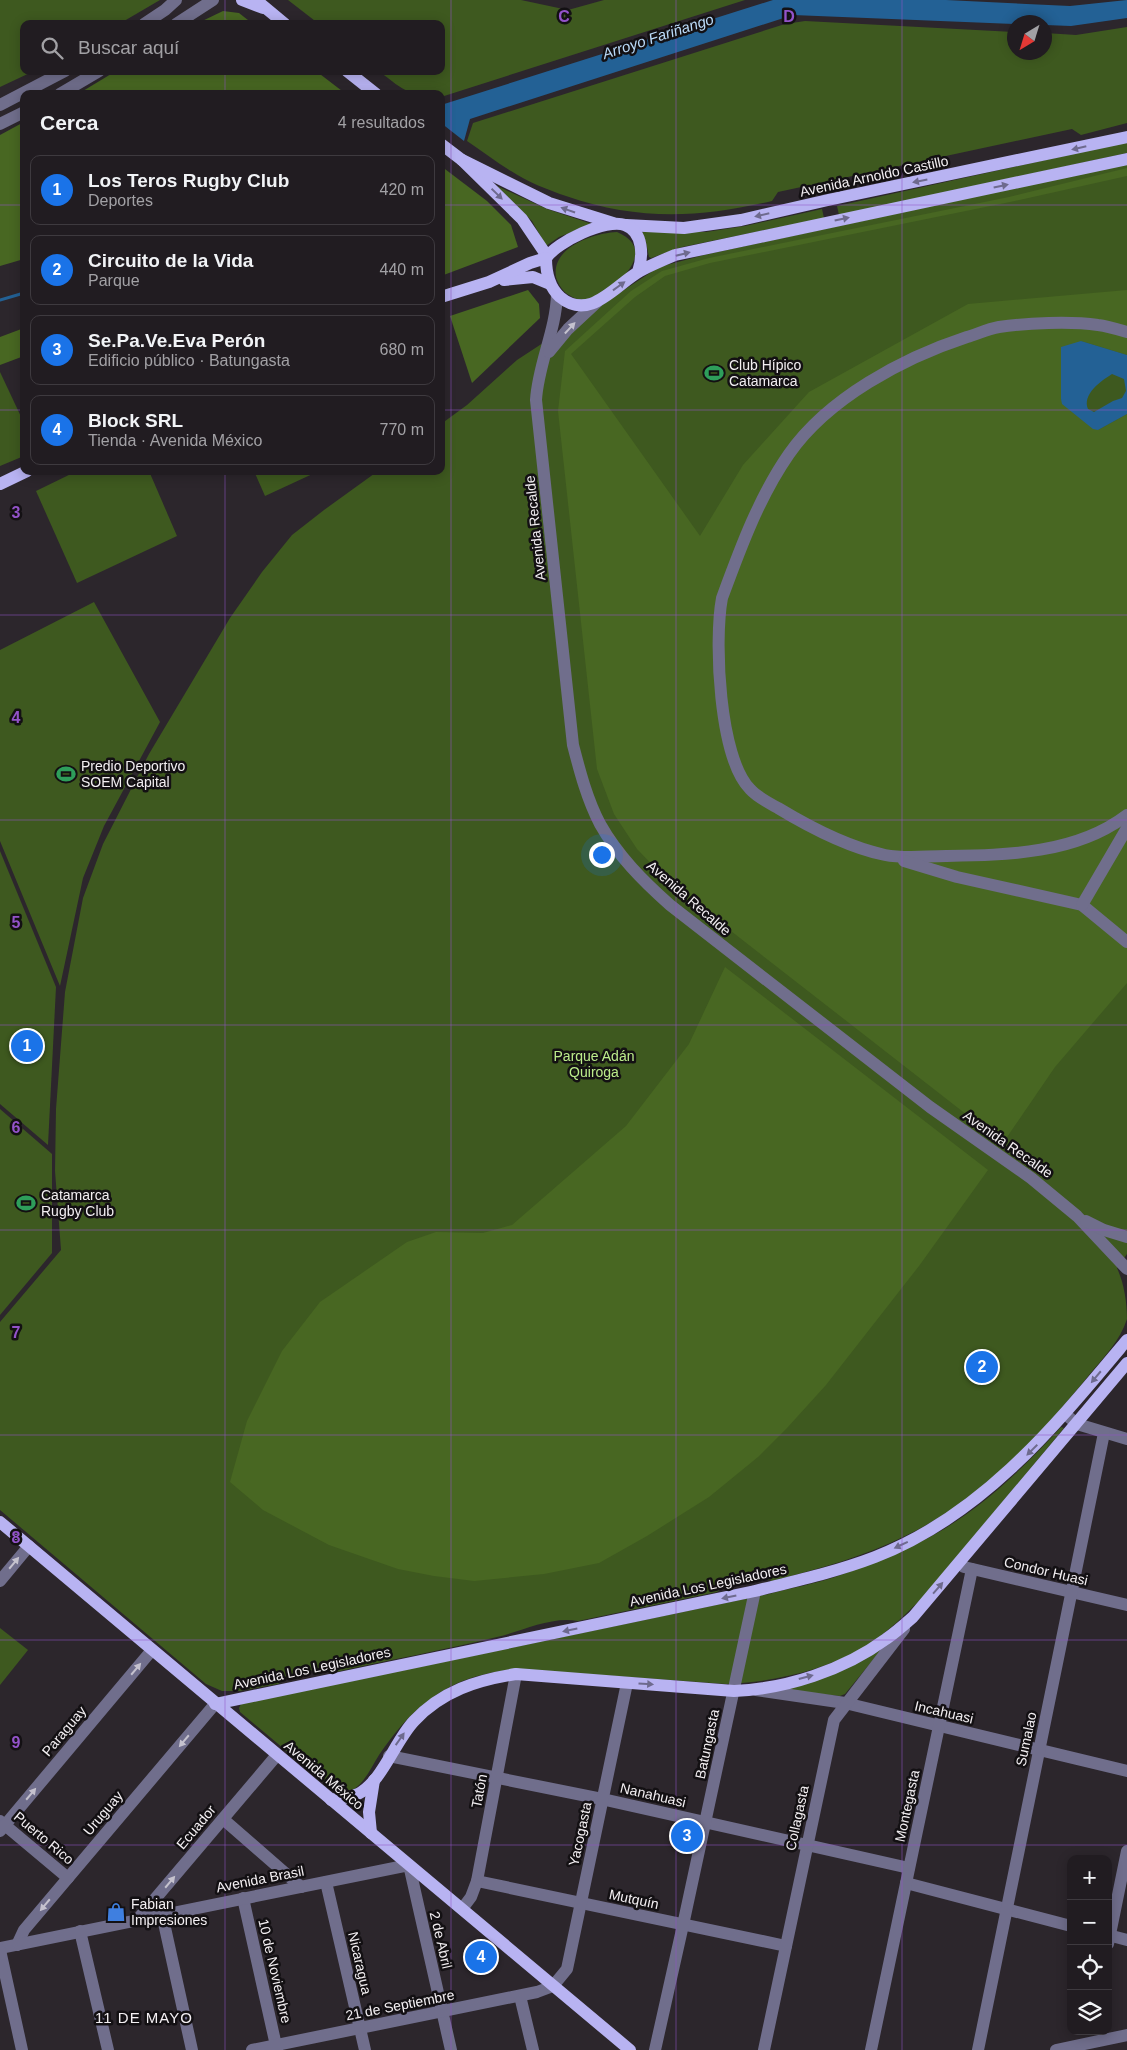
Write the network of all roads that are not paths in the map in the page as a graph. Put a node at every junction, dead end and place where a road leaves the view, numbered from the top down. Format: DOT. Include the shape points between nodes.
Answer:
graph roads {
  1 [pos="176,0"];
  2 [pos="213,0"];
  3 [pos="242,0"];
  4 [pos="256,0"];
  5 [pos="266,6"];
  6 [pos="150,20"];
  7 [pos="182,20"];
  8 [pos="281,20"];
  9 [pos="57,75"];
  10 [pos="92,75"];
  11 [pos="352,75"];
  12 [pos="29,90"];
  13 [pos="67,90"];
  14 [pos="371,90"];
  15 [pos="20,95"];
  16 [pos="0,105"];
  17 [pos="20,114"];
  18 [pos="0,124"];
  19 [pos="1127,137"];
  20 [pos="445,147"];
  21 [pos="1127,158"];
  22 [pos="462,160"];
  23 [pos="621,224"];
  24 [pos="546,257"];
  25 [pos="638,272"];
  26 [pos="489,282"];
  27 [pos="554,289"];
  28 [pos="445,296"];
  29 [pos="597,302"];
  30 [pos="1127,332"];
  31 [pos="546,356"];
  32 [pos="20,474"];
  33 [pos="0,484"];
  34 [pos="1127,816"];
  35 [pos="1127,828"];
  36 [pos="885,855"];
  37 [pos="1082,905"];
  38 [pos="1127,942"];
  39 [pos="1077,1216"];
  40 [pos="1127,1237"];
  41 [pos="1127,1270"];
  42 [pos="1127,1340"];
  43 [pos="1127,1363"];
  44 [pos="1065,1414"];
  45 [pos="1077,1424"];
  46 [pos="1104,1433"];
  47 [pos="1127,1439"];
  48 [pos="0,1522"];
  49 [pos="29,1546"];
  50 [pos="957,1566"];
  51 [pos="972,1569"];
  52 [pos="0,1581"];
  53 [pos="755,1591"];
  54 [pos="1072,1592"];
  55 [pos="1127,1605"];
  56 [pos="913,1617"];
  57 [pos="152,1650"];
  58 [pos="516,1674"];
  59 [pos="627,1683"];
  60 [pos="752,1690"];
  61 [pos="734,1691"];
  62 [pos="845,1703"];
  63 [pos="215,1704"];
  64 [pos="939,1726"];
  65 [pos="1039,1750"];
  66 [pos="277,1755"];
  67 [pos="389,1756"];
  68 [pos="1127,1771"];
  69 [pos="496,1778"];
  70 [pos="374,1780"];
  71 [pos="602,1799"];
  72 [pos="331,1800"];
  73 [pos="223,1819"];
  74 [pos="706,1822"];
  75 [pos="2,1826"];
  76 [pos="371,1833"];
  77 [pos="807,1845"];
  78 [pos="1127,1851"];
  79 [pos="409,1865"];
  80 [pos="909,1868"];
  81 [pos="68,1878"];
  82 [pos="326,1882"];
  83 [pos="477,1882"];
  84 [pos="906,1883"];
  85 [pos="301,1887"];
  86 [pos="243,1898"];
  87 [pos="580,1903"];
  88 [pos="462,1909"];
  89 [pos="1006,1909"];
  90 [pos="162,1914"];
  91 [pos="138,1919"];
  92 [pos="1112,1924"];
  93 [pos="684,1925"];
  94 [pos="1067,1925"];
  95 [pos="80,1931"];
  96 [pos="1112,1938"];
  97 [pos="1127,1940"];
  98 [pos="17,1945"];
  99 [pos="786,1946"];
  100 [pos="0,1949"];
  101 [pos="554,1986"];
  102 [pos="520,1996"];
  103 [pos="442,2012"];
  104 [pos="360,2028"];
  105 [pos="1127,2035"];
  106 [pos="1093,2041"];
  107 [pos="276,2047"];
  108 [pos="22,2050"];
  109 [pos="108,2050"];
  110 [pos="192,2050"];
  111 [pos="252,2050"];
  112 [pos="365,2050"];
  113 [pos="451,2050"];
  114 [pos="533,2050"];
  115 [pos="630,2050"];
  116 [pos="655,2050"];
  117 [pos="764,2050"];
  118 [pos="870,2050"];
  119 [pos="978,2050"];
  120 [pos="1056,2050"];
  1 -- 6 [label="street"];
  2 -- 7 [label="street"];
  3 -- 5 [label="main road"];
  4 -- 5 [label="main road"];
  5 -- 8 [label="main road"];
  9 -- 12 [label="street"];
  10 -- 13 [label="street"];
  11 -- 14 [label="main road"];
  15 -- 16 [label="street"];
  17 -- 18 [label="street"];
  19 -- 23 [label="main road, Avenida Arnoldo Castillo, one-way" via="741,220 684,228"];
  20 -- 22 [label="main road"];
  25 -- 21 [label="main road, one-way" via="675,256 705,248"];
  23 -- 22 [label="main road, one-way" via="549,204"];
  22 -- 24 [label="main road, one-way" via="522,219"];
  23 -- 24 [label="main road" via="571,238 555,247"];
  23 -- 25 [label="main road" via="634,233 642,251"];
  24 -- 26 [label="main road"];
  24 -- 27 [label="main road"];
  29 -- 25 [label="main road, one-way"];
  26 -- 27 [label="main road" via="533,277"];
  26 -- 28 [label="main road"];
  27 -- 29 [label="main road" via="573,304 582,306"];
  27 -- 31 [label="street, Avenida Recalde" via="557,313"];
  31 -- 29 [label="street, Avenida Recalde, one-way" via="568,329"];
  30 -- 36 [label="street" via="1097,324 998,327 909,360 866,384 808,431 789,454 755,514 719,612 721,682 731,754 750,789 770,803 806,825"];
  31 -- 39 [label="street, Avenida Recalde" via="537,383 536,400 573,745 584,787 600,824 621,855 670,905 930,1107 1031,1178"];
  32 -- 33 [label="main road"];
  34 -- 36 [label="street" via="1111,828 1088,838 1050,848 979,856"];
  35 -- 37 [label="street"];
  36 -- 37 [label="street" via="957,877"];
  37 -- 38 [label="street"];
  39 -- 40 [label="street, Avenida Recalde"];
  39 -- 41 [label="street, Avenida Recalde"];
  42 -- 44 [label="main road, Avenida Los Legisladores, one-way"];
  43 -- 45 [label="main road"];
  44 -- 45 [label="street"];
  44 -- 53 [label="main road, Avenida Los Legisladores, one-way" via="984,1493 918,1537 876,1557"];
  45 -- 46 [label="street"];
  45 -- 50 [label="main road"];
  46 -- 47 [label="street"];
  46 -- 54 [label="street, Sumalao"];
  48 -- 49 [label="main road, Avenida México"];
  52 -- 49 [label="street, one-way"];
  49 -- 57 [label="main road, Avenida México"];
  50 -- 51 [label="street, Condor Huasi"];
  56 -- 50 [label="main road, one-way"];
  51 -- 54 [label="street, Condor Huasi"];
  51 -- 64 [label="street, Montegasta"];
  53 -- 61 [label="street, Batungasta"];
  53 -- 63 [label="main road, Avenida Los Legisladores, one-way"];
  54 -- 55 [label="street, Condor Huasi"];
  54 -- 65 [label="street, Sumalao"];
  60 -- 56 [label="main road, one-way" via="816,1674 843,1663 886,1639"];
  56 -- 62 [label="street, Collagasta"];
  57 -- 63 [label="main road, Avenida México"];
  75 -- 57 [label="street, Paraguay, one-way"];
  58 -- 59 [label="main road"];
  67 -- 58 [label="main road, one-way" via="413,1722 446,1696 486,1678"];
  58 -- 69 [label="street, Tatón"];
  59 -- 61 [label="main road, one-way"];
  59 -- 71 [label="street, Yacogasta"];
  60 -- 61 [label="main road"];
  60 -- 62 [label="street, Incahuasi"];
  61 -- 74 [label="street, Batungasta"];
  62 -- 64 [label="street, Incahuasi"];
  62 -- 77 [label="street, Collagasta" via="834,1720"];
  63 -- 66 [label="main road, Avenida México"];
  63 -- 81 [label="street, Uruguay, one-way"];
  64 -- 65 [label="street, Incahuasi"];
  64 -- 80 [label="street, Montegasta"];
  65 -- 68 [label="street, Incahuasi"];
  65 -- 89 [label="street, Sumalao"];
  66 -- 72 [label="main road, Avenida México"];
  66 -- 73 [label="street, Ecuador"];
  67 -- 69 [label="street, Nanahuasi"];
  67 -- 70 [label="main road"];
  69 -- 71 [label="street, Nanahuasi"];
  69 -- 83 [label="street, Tatón"];
  70 -- 72 [label="main road" via="360,1793"];
  70 -- 76 [label="main road" via="369,1812"];
  71 -- 74 [label="street, Nanahuasi"];
  71 -- 87 [label="street, Yacogasta"];
  72 -- 76 [label="main road, Avenida México"];
  73 -- 85 [label="street"];
  91 -- 73 [label="street, Ecuador, one-way"];
  74 -- 77 [label="street, Nanahuasi"];
  74 -- 93 [label="street, Batungasta"];
  75 -- 81 [label="street, Puerto Rico"];
  76 -- 79 [label="main road, Avenida México"];
  77 -- 80 [label="street, Nanahuasi"];
  77 -- 99 [label="street, Collagasta"];
  78 -- 92 [label="street"];
  79 -- 82 [label="street, Avenida Brasil"];
  79 -- 88 [label="main road, Avenida México"];
  79 -- 103 [label="street, 2 de Abril"];
  80 -- 84 [label="street, Montegasta"];
  81 -- 98 [label="street, Uruguay, one-way" via="24,1930"];
  82 -- 85 [label="street, Avenida Brasil"];
  82 -- 104 [label="street, Nicaragua"];
  83 -- 87 [label="street, Mutquín"];
  83 -- 88 [label="street, Tatón"];
  84 -- 89 [label="street"];
  84 -- 118 [label="street, Montegasta"];
  85 -- 86 [label="street, Avenida Brasil"];
  86 -- 90 [label="street, Avenida Brasil"];
  86 -- 107 [label="street, 10 de Noviembre"];
  87 -- 93 [label="street, Mutquín"];
  87 -- 101 [label="street, Yacogasta" via="567,1969"];
  88 -- 101 [label="main road, Avenida México"];
  89 -- 94 [label="street"];
  89 -- 119 [label="street, Sumalao"];
  90 -- 91 [label="street, Avenida Brasil"];
  90 -- 110 [label="street"];
  91 -- 95 [label="street, Avenida Brasil"];
  93 -- 99 [label="street, Mutquín"];
  93 -- 116 [label="street, Batungasta"];
  95 -- 98 [label="street, Avenida Brasil"];
  95 -- 109 [label="street"];
  96 -- 97 [label="street"];
  98 -- 100 [label="street, Avenida Brasil"];
  99 -- 117 [label="street, Collagasta"];
  100 -- 108 [label="street"];
  101 -- 102 [label="street, 21 de Septiembre"];
  101 -- 115 [label="main road, Avenida México"];
  102 -- 103 [label="street, 21 de Septiembre"];
  102 -- 114 [label="street"];
  103 -- 104 [label="street, 21 de Septiembre"];
  103 -- 113 [label="street, 2 de Abril"];
  104 -- 107 [label="street, 21 de Septiembre"];
  104 -- 112 [label="street, Nicaragua"];
  105 -- 106 [label="street"];
  106 -- 120 [label="street"];
  107 -- 111 [label="street, 21 de Septiembre"];
}
